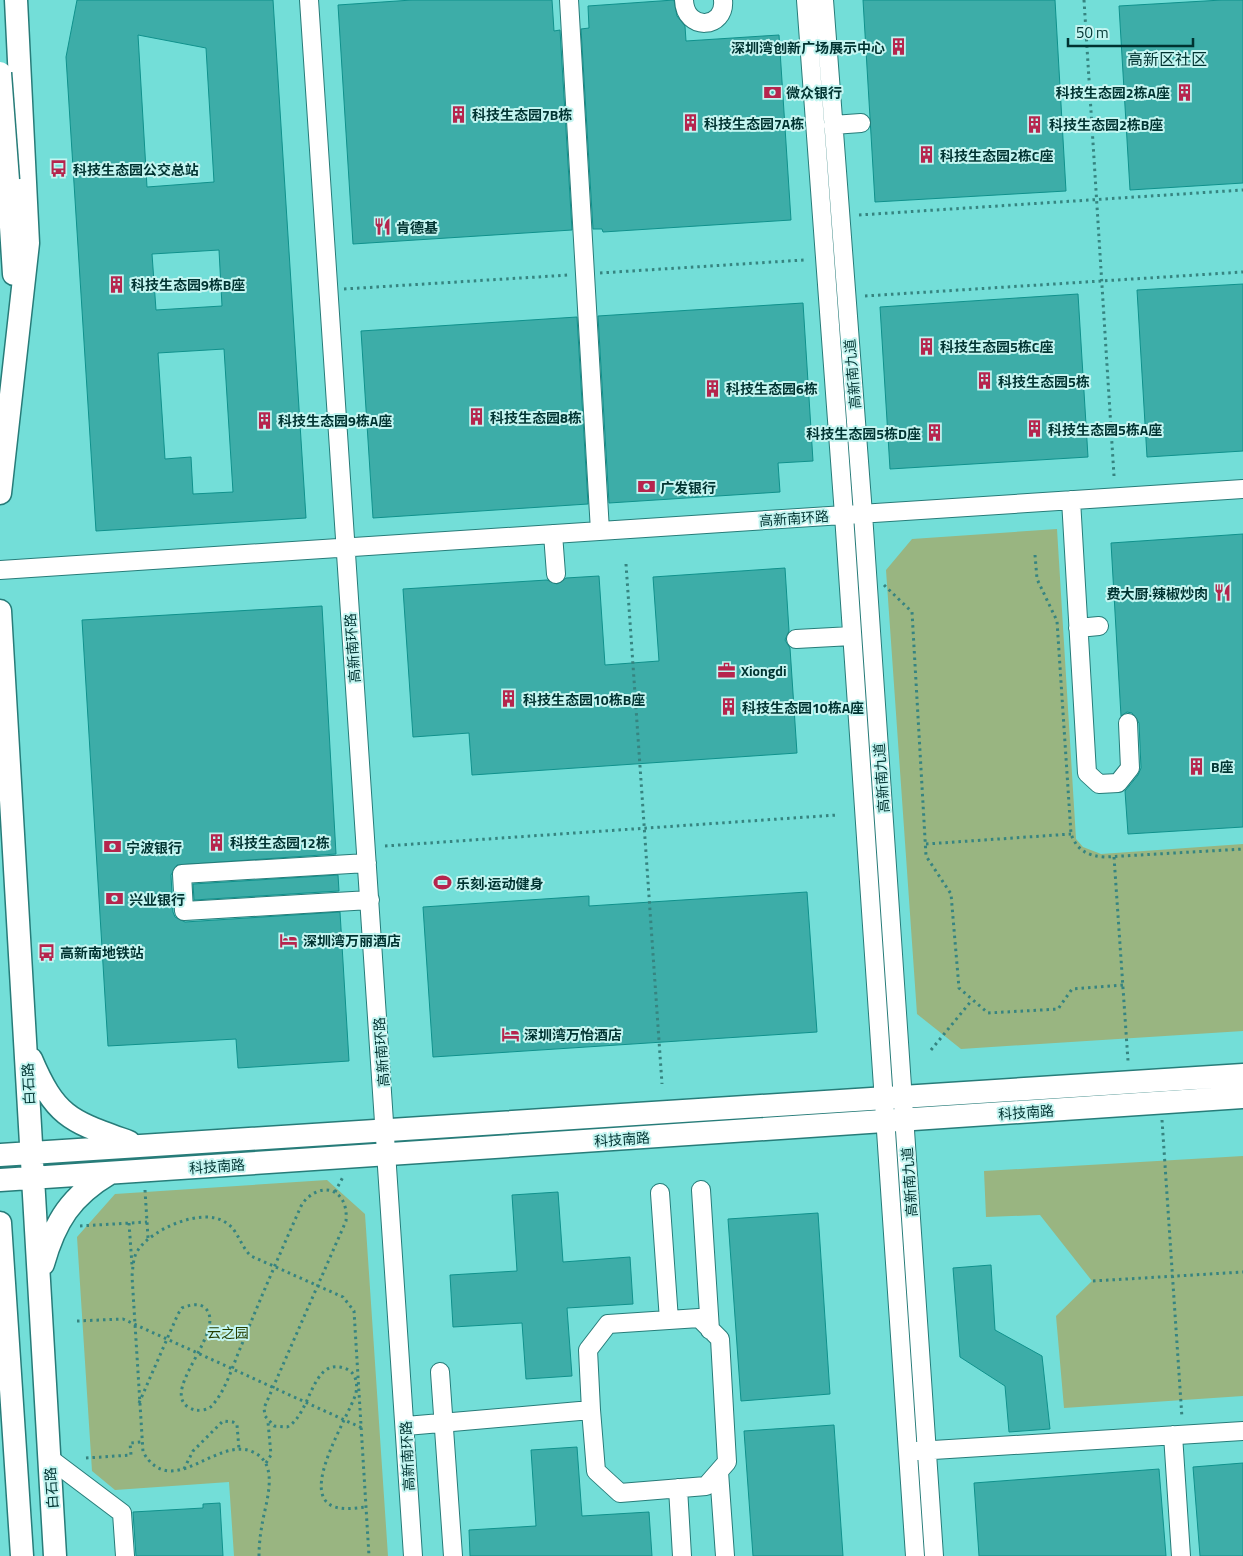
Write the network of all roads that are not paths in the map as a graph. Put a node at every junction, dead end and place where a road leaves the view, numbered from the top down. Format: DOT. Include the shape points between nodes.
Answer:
graph roads {
  1 [pos="16,0"];
  2 [pos="309,0"];
  3 [pos="569,0"];
  4 [pos="684,0"];
  5 [pos="723,0"];
  6 [pos="806,0"];
  7 [pos="824,0"];
  8 [pos="0,73"];
  9 [pos="861,123"];
  10 [pos="833,125"];
  11 [pos="19,338"];
  12 [pos="1243,490"];
  13 [pos="0,493"];
  14 [pos="1070,500"];
  15 [pos="863,514"];
  16 [pos="844,515"];
  17 [pos="600,531"];
  18 [pos="553,534"];
  19 [pos="345,548"];
  20 [pos="0,570"];
  21 [pos="556,574"];
  22 [pos="0,611"];
  23 [pos="1099,626"];
  24 [pos="1078,628"];
  25 [pos="852,636"];
  26 [pos="796,639"];
  27 [pos="1128,723"];
  28 [pos="367,863"];
  29 [pos="370,900"];
  30 [pos="26,1048"];
  31 [pos="1243,1075"];
  32 [pos="1243,1097"];
  33 [pos="893,1099"];
  34 [pos="895,1121"];
  35 [pos="386,1130"];
  36 [pos="140,1145"];
  37 [pos="31,1152"];
  38 [pos="0,1155"];
  39 [pos="388,1155"];
  40 [pos="111,1172"];
  41 [pos="33,1178"];
  42 [pos="0,1180"];
  43 [pos="701,1190"];
  44 [pos="660,1193"];
  45 [pos="0,1223"];
  46 [pos="2,1278"];
  47 [pos="39,1280"];
  48 [pos="669,1320"];
  49 [pos="710,1330"];
  50 [pos="440,1372"];
  51 [pos="591,1410"];
  52 [pos="444,1423"];
  53 [pos="406,1426"];
  54 [pos="1243,1431"];
  55 [pos="1178,1435"];
  56 [pos="927,1450"];
  57 [pos="908,1451"];
  58 [pos="49,1458"];
  59 [pos="719,1472"];
  60 [pos="678,1488"];
  61 [pos="22,1556"];
  62 [pos="55,1556"];
  63 [pos="125,1556"];
  64 [pos="413,1556"];
  65 [pos="454,1556"];
  66 [pos="682,1556"];
  67 [pos="725,1556"];
  68 [pos="915,1556"];
  69 [pos="934,1556"];
  70 [pos="1181,1556"];
  1 -- 11 [label="main road" via="28,220"];
  2 -- 19 [label="street"];
  3 -- 17 [label="street"];
  4 -- 5 [label="street" via="694,21 707,23 719,17"];
  6 -- 16 [label="street, 高新南九道"];
  7 -- 10 [label="street, 高新南九道"];
  8 -- 11 [label="main road, bridge"];
  9 -- 10 [label="street"];
  10 -- 15 [label="street, 高新南九道"];
  11 -- 13 [label="main road"];
  12 -- 14 [label="street, 高新南环路"];
  14 -- 15 [label="street, 高新南环路"];
  14 -- 24 [label="street"];
  15 -- 16 [label="street, 高新南环路"];
  15 -- 33 [label="street, 高新南九道"];
  16 -- 17 [label="street, 高新南环路"];
  16 -- 25 [label="street, 高新南九道"];
  17 -- 18 [label="street, 高新南环路"];
  18 -- 19 [label="street, 高新南环路"];
  18 -- 21 [label="street"];
  19 -- 20 [label="street, 高新南环路"];
  19 -- 28 [label="street, 高新南环路"];
  22 -- 30 [label="main road, 白石路"];
  23 -- 24 [label="street"];
  24 -- 27 [label="street" via="1087,773 1099,784 1118,783 1130,768"];
  25 -- 26 [label="street"];
  25 -- 33 [label="street, 高新南九道"];
  28 -- 29 [label="street, 高新南环路"];
  28 -- 29 [label="street" via="182,874 184,911"];
  29 -- 35 [label="street, 高新南环路"];
  30 -- 36 [label="main road" via="41,1084 61,1112 93,1129"];
  30 -- 37 [label="main road, 白石路"];
  31 -- 33 [label="main road, 科技南路"];
  32 -- 34 [label="main road, 科技南路"];
  33 -- 34 [label="street, 高新南九道"];
  33 -- 35 [label="main road, 科技南路"];
  34 -- 39 [label="main road, 科技南路"];
  34 -- 56 [label="street, 高新南九道"];
  34 -- 57 [label="street, 高新南九道"];
  35 -- 36 [label="main road, 科技南路"];
  35 -- 39 [label="street, 高新南环路"];
  36 -- 37 [label="main road, 科技南路"];
  37 -- 38 [label="main road, 科技南路"];
  37 -- 41 [label="main road, 白石路"];
  39 -- 40 [label="main road, 科技南路"];
  39 -- 53 [label="street, 高新南环路"];
  40 -- 41 [label="main road, 科技南路"];
  40 -- 47 [label="main road" via="88,1186 61,1217 48,1244"];
  41 -- 42 [label="main road, 科技南路"];
  41 -- 47 [label="main road, 白石路"];
  43 -- 49 [label="street"];
  44 -- 48 [label="street"];
  45 -- 46 [label="main road"];
  46 -- 61 [label="main road"];
  47 -- 58 [label="main road, 白石路"];
  48 -- 49 [label="street" via="698,1318"];
  48 -- 51 [label="street" via="608,1324 588,1350"];
  49 -- 59 [label="street" via="720,1339 727,1462"];
  50 -- 52 [label="street"];
  51 -- 52 [label="street"];
  51 -- 60 [label="street" via="596,1470 620,1493"];
  52 -- 53 [label="street"];
  52 -- 65 [label="street"];
  53 -- 64 [label="street, 高新南环路"];
  54 -- 55 [label="street"];
  55 -- 56 [label="street"];
  55 -- 70 [label="street"];
  56 -- 57 [label="street"];
  56 -- 69 [label="street, 高新南九道"];
  57 -- 68 [label="street, 高新南九道"];
  58 -- 62 [label="main road, 白石路"];
  58 -- 63 [label="street" via="122,1512"];
  59 -- 60 [label="street" via="706,1486"];
  59 -- 67 [label="street"];
  60 -- 66 [label="street"];
}
